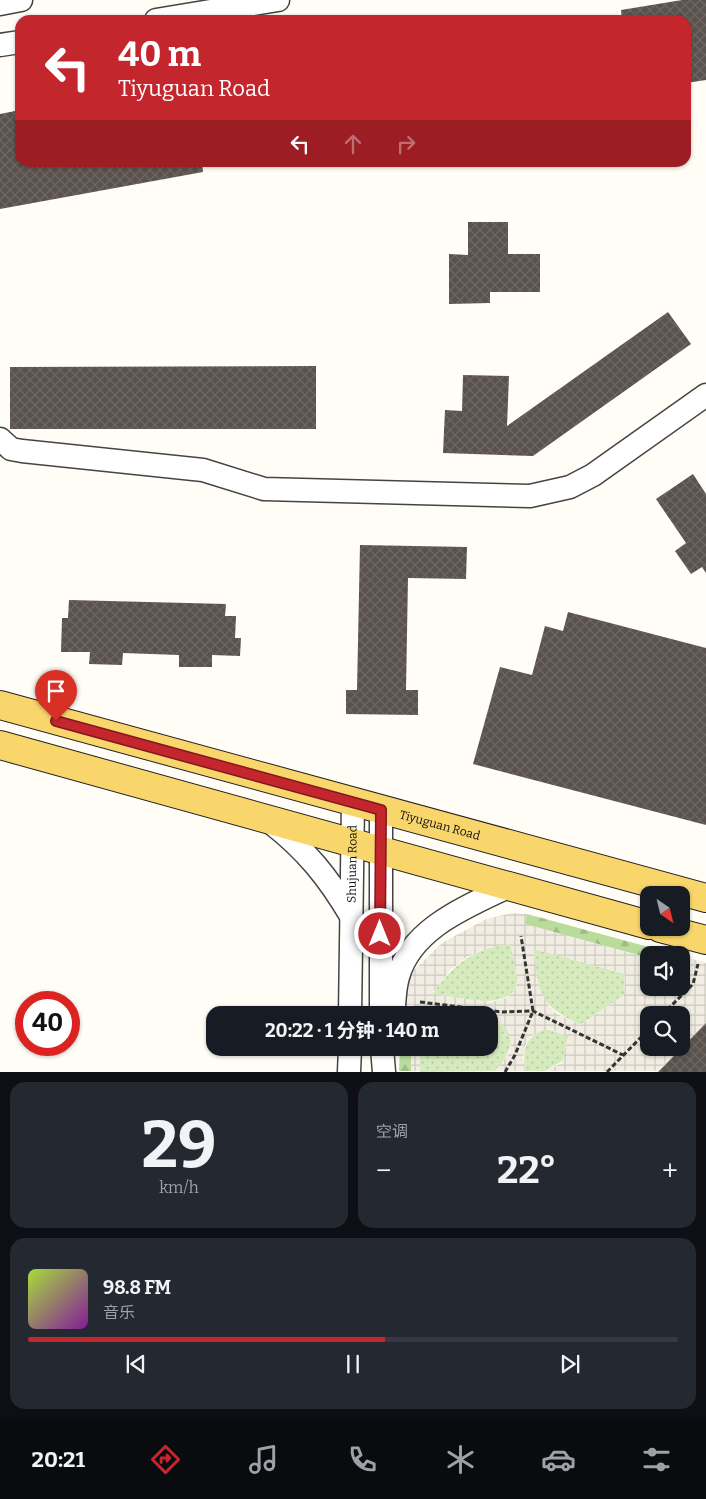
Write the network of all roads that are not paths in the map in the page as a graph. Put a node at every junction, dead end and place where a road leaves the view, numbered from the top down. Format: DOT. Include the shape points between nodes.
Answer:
graph roads {
  1 [pos="21,0"];
  2 [pos="278,0"];
  3 [pos="0,4"];
  4 [pos="186,15"];
  5 [pos="15,43"];
  6 [pos="0,46"];
  7 [pos="706,395"];
  8 [pos="0,439"];
  9 [pos="0,705"];
  10 [pos="0,745"];
  11 [pos="353,802"];
  12 [pos="381,810"];
  13 [pos="268,820"];
  14 [pos="352,843"];
  15 [pos="380,851"];
  16 [pos="510,886"];
  17 [pos="706,898"];
  18 [pos="351,916"];
  19 [pos="640,922"];
  20 [pos="675,936"];
  21 [pos="702,950"];
  22 [pos="350,1006"];
  23 [pos="381,1006"];
  24 [pos="394,1006"];
  25 [pos="350,1056"];
  26 [pos="383,1056"];
  27 [pos="350,1072"];
  28 [pos="384,1072"];
  1 -- 3 [label="street"];
  2 -- 4 [label="street"];
  5 -- 6 [label="street"];
  7 -- 8 [label="street" via="593,475 570,488 530,496 264,489 203,470 22,451 11,448"];
  9 -- 11 [label="main road, Tiyuguan Road"];
  10 -- 13 [label="main road"];
  11 -- 12 [label="main road, Tiyuguan Road"];
  11 -- 14 [label="street, Shujuan Road"];
  12 -- 15 [label="street"];
  12 -- 17 [label="main road, Tiyuguan Road"];
  13 -- 14 [label="main road"];
  13 -- 18 [label="street" via="294,840 318,865"];
  14 -- 15 [label="main road"];
  14 -- 18 [label="street, Shujuan Road"];
  15 -- 16 [label="main road"];
  15 -- 23 [label="street"];
  16 -- 19 [label="main road"];
  16 -- 24 [label="street" via="470,905 422,938 401,967"];
  18 -- 22 [label="street, Shujuan Road"];
  20 -- 21 [label="main road"];
  25 -- 27 [label="street"];
  26 -- 28 [label="street"];
}
